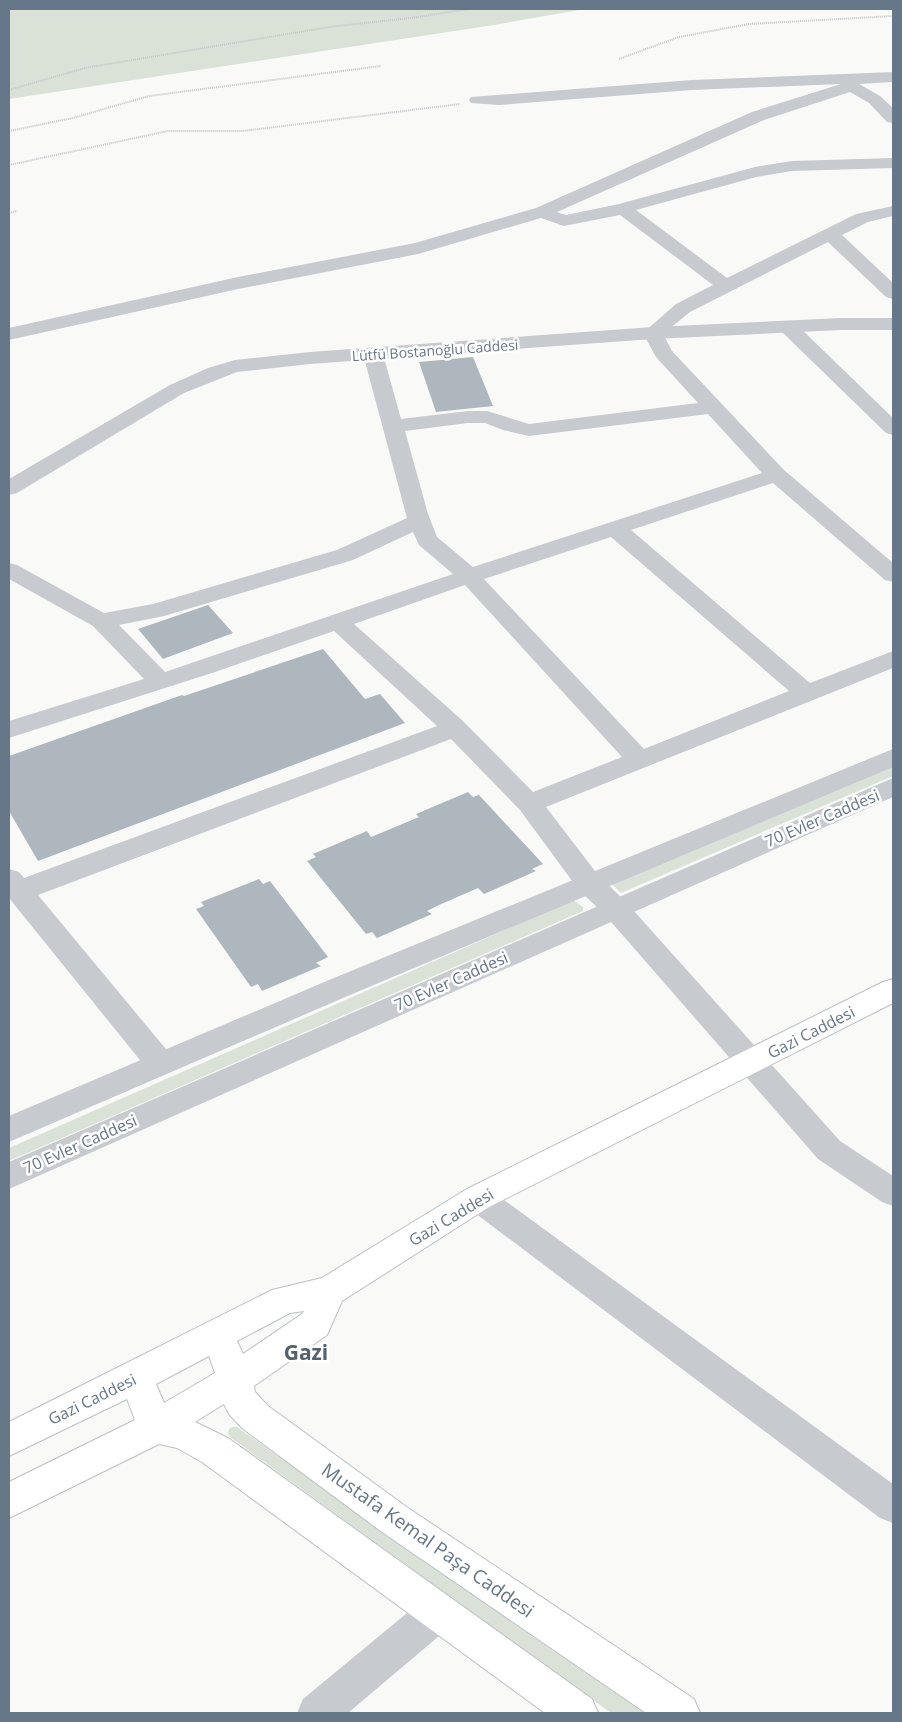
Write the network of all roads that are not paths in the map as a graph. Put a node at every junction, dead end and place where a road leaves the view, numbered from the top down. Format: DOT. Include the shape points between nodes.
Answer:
graph roads {
  1 [pos="893,77"];
  2 [pos="852,82"];
  3 [pos="477,100"];
  4 [pos="893,118"];
  5 [pos="893,162"];
  6 [pos="623,208"];
  7 [pos="893,211"];
  8 [pos="542,212"];
  9 [pos="830,234"];
  10 [pos="727,286"];
  11 [pos="893,293"];
  12 [pos="893,324"];
  13 [pos="788,327"];
  14 [pos="652,333"];
  15 [pos="9,334"];
  16 [pos="373,354"];
  17 [pos="714,407"];
  18 [pos="392,426"];
  19 [pos="893,429"];
  20 [pos="776,475"];
  21 [pos="9,488"];
  22 [pos="419,521"];
  23 [pos="615,528"];
  24 [pos="9,570"];
  25 [pos="893,575"];
  26 [pos="469,576"];
  27 [pos="101,622"];
  28 [pos="338,622"];
  29 [pos="893,658"];
  30 [pos="160,682"];
  31 [pos="807,693"];
  32 [pos="455,728"];
  33 [pos="9,730"];
  34 [pos="893,757"];
  35 [pos="639,759"];
  36 [pos="893,787"];
  37 [pos="529,804"];
  38 [pos="588,882"];
  39 [pos="14,885"];
  40 [pos="614,908"];
  41 [pos="893,990"];
  42 [pos="159,1062"];
  43 [pos="751,1062"];
  44 [pos="9,1130"];
  45 [pos="9,1176"];
  46 [pos="893,1193"];
  47 [pos="478,1198"];
  48 [pos="330,1291"];
  49 [pos="217,1334"];
  50 [pos="136,1377"];
  51 [pos="235,1379"];
  52 [pos="156,1427"];
  53 [pos="9,1440"];
  54 [pos="9,1501"];
  55 [pos="893,1506"];
  56 [pos="438,1612"];
  57 [pos="317,1713"];
  58 [pos="578,1713"];
  59 [pos="680,1713"];
  1 -- 2 [label="street"];
  2 -- 3 [label="street" via="692,85"];
  2 -- 4 [label="street"];
  2 -- 8 [label="street" via="758,116"];
  5 -- 6 [label="street" via="792,166 754,172"];
  6 -- 8 [label="street" via="564,221"];
  6 -- 10 [label="street"];
  7 -- 9 [label="street" via="862,218"];
  8 -- 15 [label="street" via="418,248 238,283"];
  9 -- 10 [label="street"];
  9 -- 11 [label="street"];
  10 -- 14 [label="street" via="683,308"];
  12 -- 13 [label="street, Lütfü Bostanoğlu Caddesi"];
  13 -- 14 [label="street, Lütfü Bostanoğlu Caddesi"];
  13 -- 19 [label="street"];
  14 -- 16 [label="street, Lütfü Bostanoğlu Caddesi"];
  14 -- 17 [label="street" via="663,353"];
  16 -- 18 [label="street"];
  16 -- 21 [label="street, Lütfü Bostanoğlu Caddesi" via="257,363 215,372 161,398"];
  17 -- 18 [label="street" via="529,430 487,417"];
  17 -- 20 [label="street"];
  18 -- 22 [label="street"];
  20 -- 23 [label="street"];
  20 -- 25 [label="street"];
  22 -- 26 [label="street" via="427,540"];
  22 -- 27 [label="street" via="346,555 156,611"];
  23 -- 26 [label="street"];
  23 -- 31 [label="street"];
  24 -- 27 [label="street"];
  26 -- 28 [label="street"];
  26 -- 35 [label="street"];
  27 -- 30 [label="street"];
  28 -- 30 [label="street"];
  28 -- 32 [label="street"];
  29 -- 31 [label="street"];
  30 -- 33 [label="street"];
  31 -- 35 [label="street"];
  32 -- 37 [label="street"];
  32 -- 39 [label="street"];
  34 -- 38 [label="street, 70 Evler Caddesi" via="681,847"];
  35 -- 37 [label="street"];
  36 -- 40 [label="street, 70 Evler Caddesi"];
  37 -- 38 [label="street"];
  38 -- 40 [label="street"];
  38 -- 42 [label="street, 70 Evler Caddesi"];
  39 -- 42 [label="street"];
  40 -- 43 [label="street"];
  40 -- 45 [label="street, 70 Evler Caddesi"];
  41 -- 43 [label="main road, Gazi Caddesi"];
  42 -- 44 [label="street, 70 Evler Caddesi"];
  43 -- 46 [label="street" via="829,1150"];
  43 -- 47 [label="main road, Gazi Caddesi"];
  47 -- 48 [label="main road, Gazi Caddesi"];
  47 -- 55 [label="street"];
  48 -- 49 [label="main road, Gazi Caddesi" via="284,1300"];
  48 -- 51 [label="main road" via="315,1324"];
  49 -- 50 [label="main road, Gazi Caddesi"];
  49 -- 51 [label="main road, Mustafa Kemal Paşa Caddesi"];
  50 -- 52 [label="main road"];
  50 -- 53 [label="main road, Gazi Caddesi"];
  51 -- 52 [label="main road"];
  51 -- 59 [label="main road, Mustafa Kemal Paşa Caddesi" via="242,1403 288,1442 395,1520"];
  52 -- 54 [label="main road"];
  52 -- 56 [label="main road" via="176,1430 215,1450"];
  56 -- 57 [label="street"];
  56 -- 58 [label="main road"];
}
